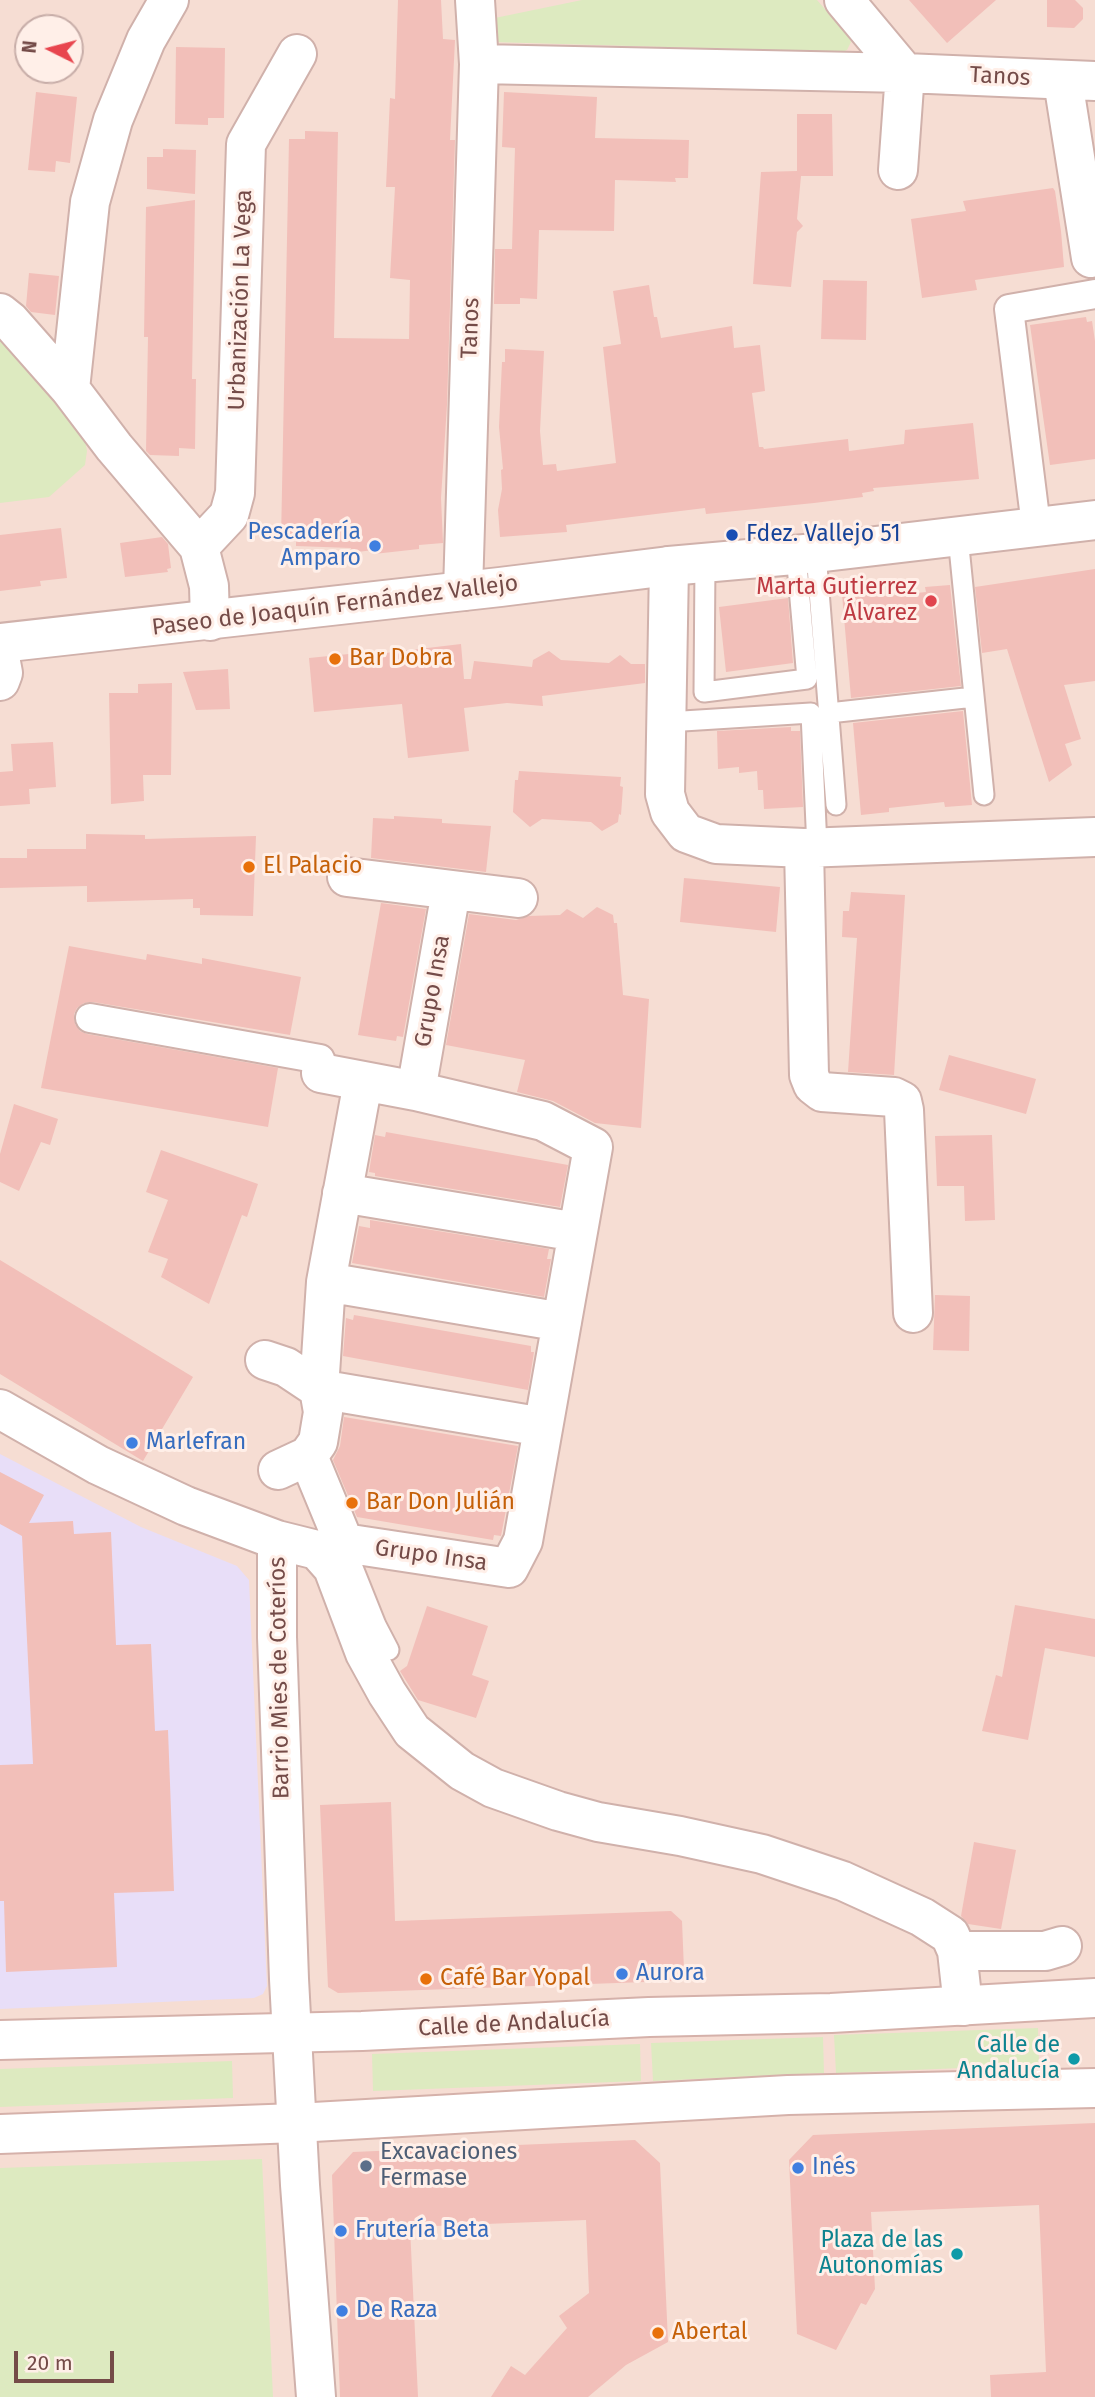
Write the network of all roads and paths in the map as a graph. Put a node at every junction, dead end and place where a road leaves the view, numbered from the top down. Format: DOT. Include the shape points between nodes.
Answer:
graph roads {
  1 [pos="169,0"];
  2 [pos="475,0"];
  3 [pos="844,0"];
  4 [pos="297,54"];
  5 [pos="479,64"];
  6 [pos="905,73"];
  7 [pos="1079,81"];
  8 [pos="898,170"];
  9 [pos="1094,278"];
  10 [pos="0,313"];
  11 [pos="70,389"];
  12 [pos="1095,520"];
  13 [pos="1035,526"];
  14 [pos="958,537"];
  15 [pos="199,547"];
  16 [pos="806,553"];
  17 [pos="687,565"];
  18 [pos="463,591"];
  19 [pos="210,621"];
  20 [pos="0,643"];
  21 [pos="0,657"];
  22 [pos="0,681"];
  23 [pos="974,697"];
  24 [pos="829,713"];
  25 [pos="667,722"];
  26 [pos="984,795"];
  27 [pos="836,805"];
  28 [pos="1095,837"];
  29 [pos="811,848"];
  30 [pos="347,877"];
  31 [pos="451,891"];
  32 [pos="518,898"];
  33 [pos="90,1018"];
  34 [pos="321,1066"];
  35 [pos="363,1082"];
  36 [pos="416,1091"];
  37 [pos="342,1193"];
  38 [pos="578,1232"];
  39 [pos="326,1282"];
  40 [pos="913,1313"];
  41 [pos="562,1322"];
  42 [pos="265,1360"];
  43 [pos="318,1389"];
  44 [pos="0,1409"];
  45 [pos="543,1427"];
  46 [pos="277,1540"];
  47 [pos="344,1543"];
  48 [pos="389,1650"];
  49 [pos="953,1943"];
  50 [pos="1062,1946"];
  51 [pos="1095,1997"];
  52 [pos="963,2006"];
  53 [pos="301,2033"];
  54 [pos="0,2040"];
  55 [pos="1095,2088"];
  56 [pos="305,2122"];
  57 [pos="0,2134"];
  58 [pos="316,2397"];
  1 -- 11 [label="street" via="146,40 118,109 90,202"];
  2 -- 5 [label="street, Tanos"];
  3 -- 6 [label="street"];
  4 -- 15 [label="street, Urbanización La Vega" via="246,144 236,493 229,515"];
  5 -- 6 [label="street, Tanos"];
  5 -- 18 [label="street, Tanos"];
  6 -- 7 [label="street, Tanos"];
  6 -- 8 [label="street"];
  7 -- 9 [label="street"];
  9 -- 13 [label="street" via="1009,309"];
  10 -- 11 [label="street"];
  11 -- 15 [label="street"];
  12 -- 13 [label="street, Paseo de Joaquín Fernández Vallejo"];
  13 -- 14 [label="street, Paseo de Joaquín Fernández Vallejo"];
  14 -- 16 [label="street, Paseo de Joaquín Fernández Vallejo"];
  14 -- 23 [label="lane"];
  15 -- 19 [label="street" via="209,586"];
  16 -- 17 [label="street, Paseo de Joaquín Fernández Vallejo"];
  16 -- 17 [label="lane" via="807,679 704,692"];
  16 -- 24 [label="lane"];
  17 -- 18 [label="street, Paseo de Joaquín Fernández Vallejo"];
  17 -- 25 [label="street"];
  18 -- 19 [label="street, Paseo de Joaquín Fernández Vallejo"];
  19 -- 20 [label="street, Paseo de Joaquín Fernández Vallejo"];
  21 -- 22 [label="street"];
  23 -- 24 [label="lane"];
  23 -- 26 [label="lane"];
  24 -- 27 [label="lane"];
  25 -- 29 [label="street" via="666,794 670,812 686,833 716,844"];
  25 -- 29 [label="lane" via="811,713"];
  28 -- 29 [label="street"];
  29 -- 40 [label="street" via="808,1075 822,1092 902,1101"];
  30 -- 31 [label="street"];
  31 -- 32 [label="street"];
  31 -- 36 [label="street, Grupo Insa"];
  33 -- 34 [label="street"];
  34 -- 35 [label="street, Grupo Insa"];
  35 -- 36 [label="street, Grupo Insa"];
  35 -- 37 [label="street, Grupo Insa"];
  36 -- 38 [label="street, Grupo Insa" via="543,1121 593,1147"];
  37 -- 38 [label="street"];
  37 -- 39 [label="street, Grupo Insa"];
  38 -- 41 [label="street, Grupo Insa"];
  39 -- 41 [label="street"];
  39 -- 43 [label="street, Grupo Insa"];
  41 -- 45 [label="street, Grupo Insa"];
  42 -- 43 [label="street" via="286,1367"];
  43 -- 45 [label="street"];
  43 -- 47 [label="street, Grupo Insa" via="323,1412 318,1442 293,1463"];
  44 -- 46 [label="street" via="98,1465 186,1506"];
  45 -- 47 [label="street, Grupo Insa" via="523,1541 509,1568"];
  46 -- 49 [label="street, Barrio Mies de Coteríos" via="317,1550 332,1568 365,1653 387,1693 412,1731 462,1771 493,1788 558,1811 741,1849 832,1877 922,1917"];
  46 -- 53 [label="street, Barrio Mies de Coteríos" via="278,1651"];
  47 -- 48 [label="lane"];
  49 -- 50 [label="street" via="1045,1951"];
  49 -- 52 [label="street"];
  51 -- 52 [label="street, Calle de Andalucía"];
  52 -- 53 [label="street, Calle de Andalucía"];
  53 -- 54 [label="street, Calle de Andalucía"];
  53 -- 56 [label="street"];
  55 -- 56 [label="street" via="776,2095"];
  56 -- 57 [label="street"];
  56 -- 58 [label="street"];
}
